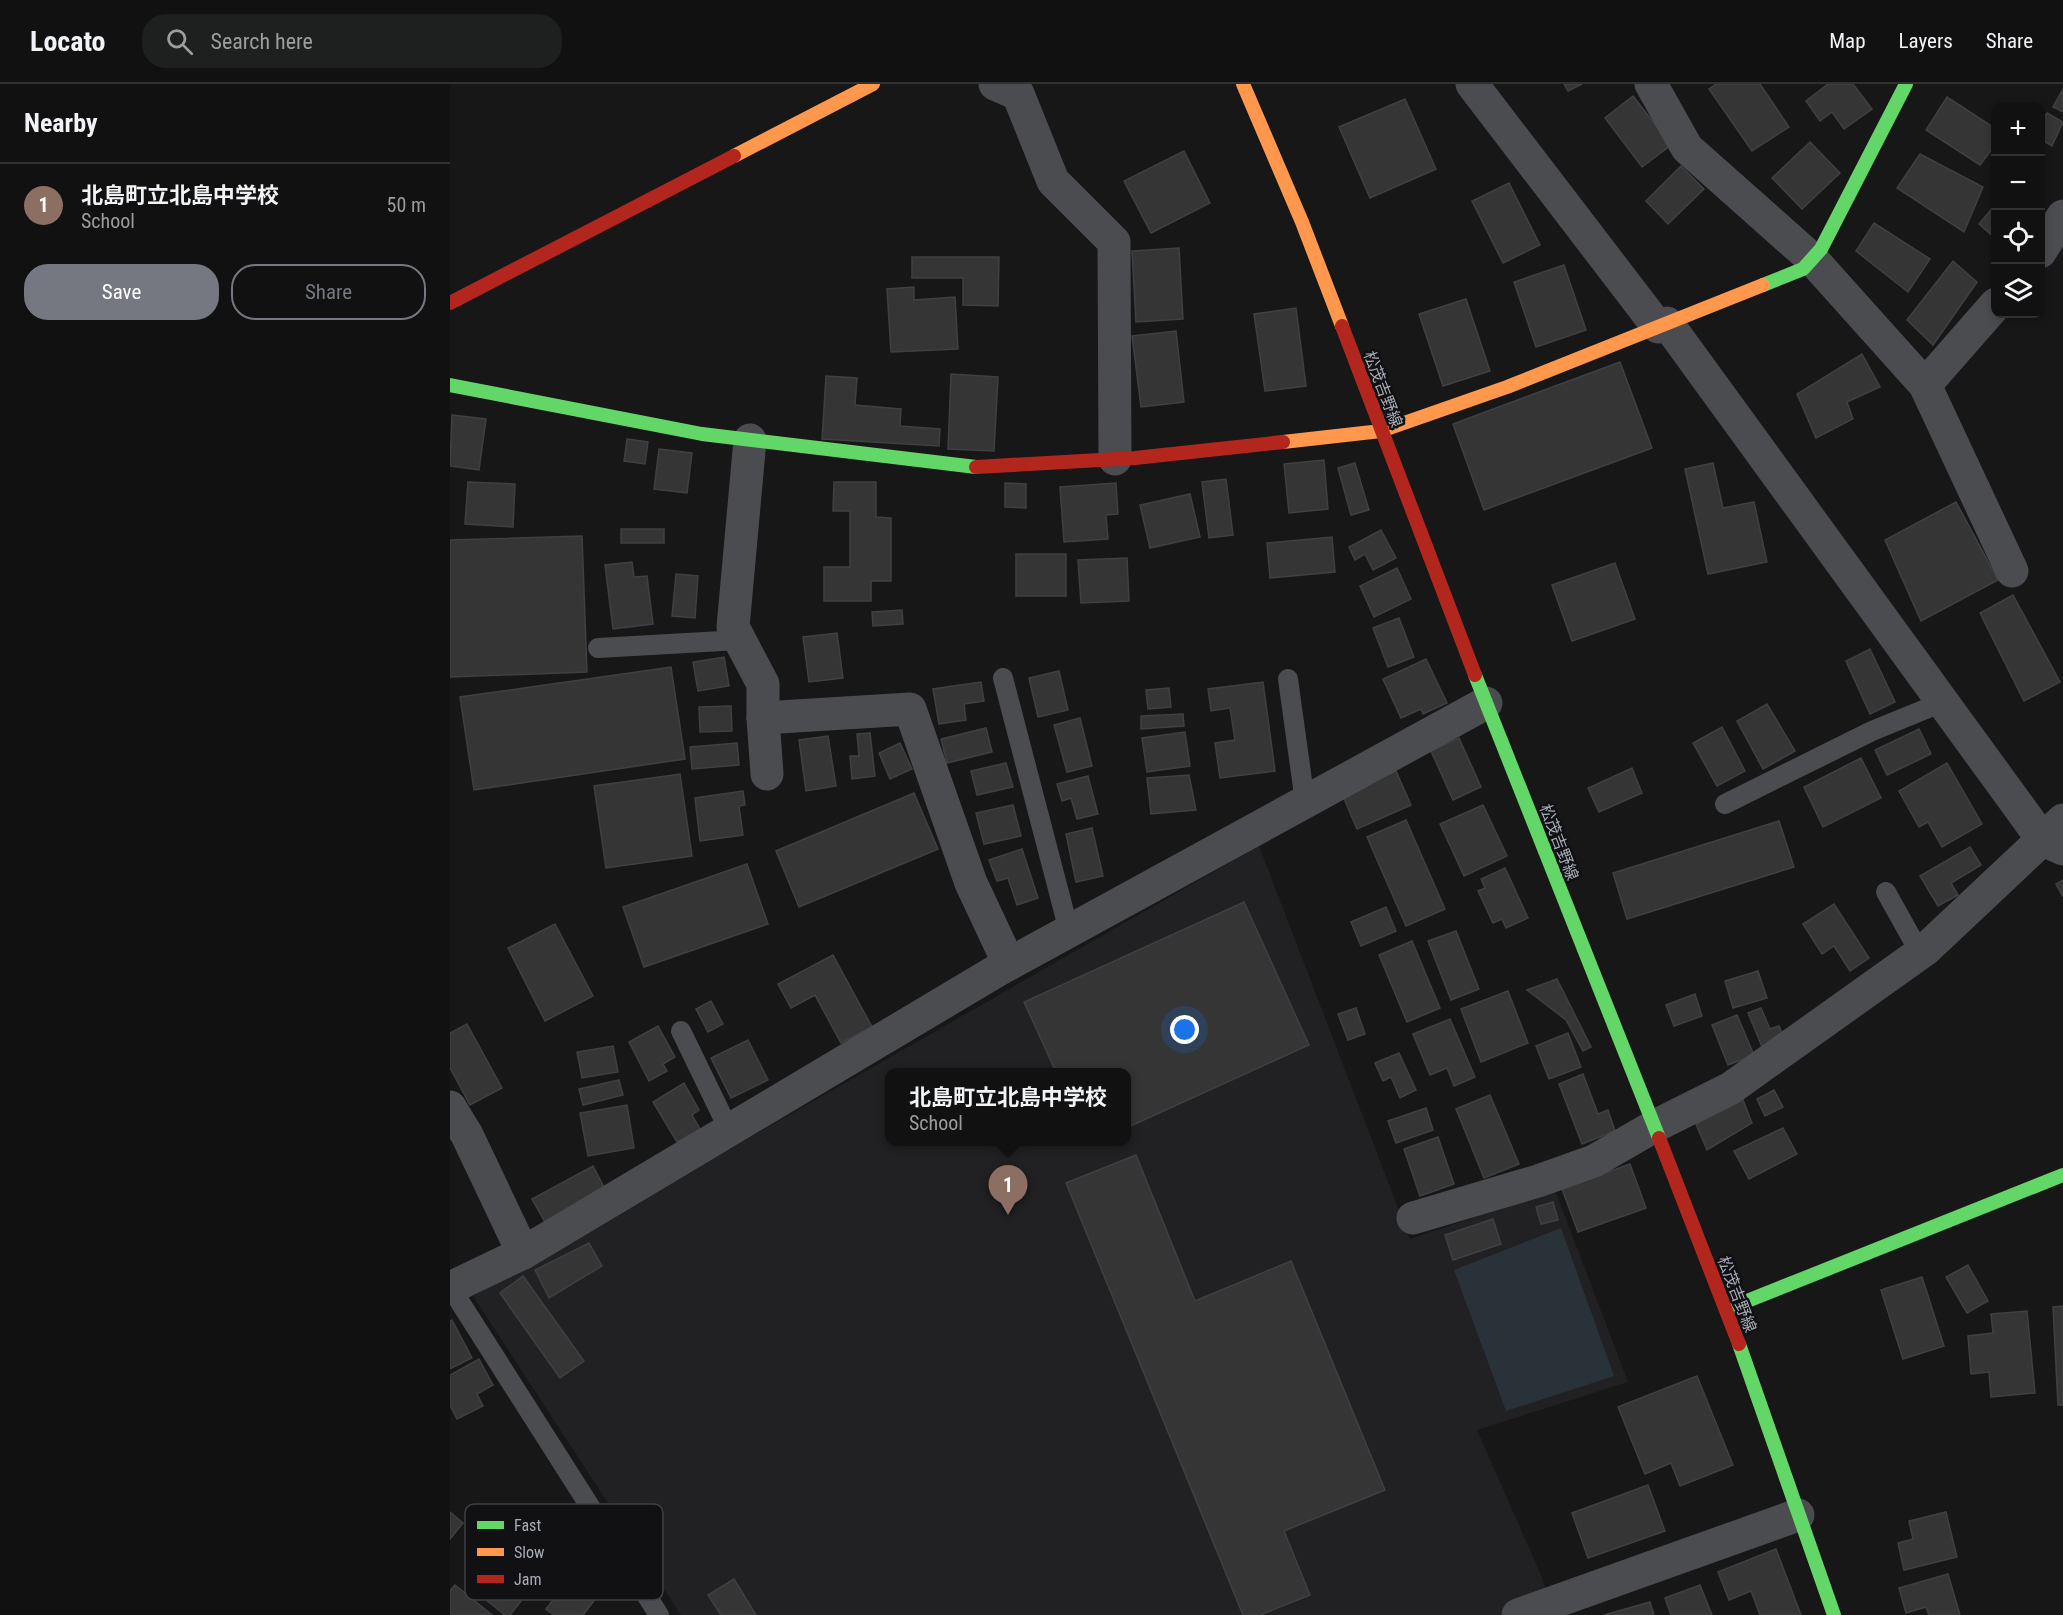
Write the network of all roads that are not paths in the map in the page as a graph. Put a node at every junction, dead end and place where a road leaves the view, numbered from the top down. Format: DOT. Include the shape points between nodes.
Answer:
graph roads {
  1 [pos="873,84"];
  2 [pos="995,84"];
  3 [pos="1243,84"];
  4 [pos="1472,84"];
  5 [pos="1651,84"];
  6 [pos="1906,84"];
  7 [pos="2063,216"];
  8 [pos="2045,244"];
  9 [pos="1812,259"];
  10 [pos="450,303"];
  11 [pos="1991,309"];
  12 [pos="1663,325"];
  13 [pos="450,385"];
  14 [pos="1925,385"];
  15 [pos="1381,431"];
  16 [pos="750,440"];
  17 [pos="1115,459"];
  18 [pos="2012,571"];
  19 [pos="740,640"];
  20 [pos="598,648"];
  21 [pos="1003,678"];
  22 [pos="1288,679"];
  23 [pos="1943,702"];
  24 [pos="1486,703"];
  25 [pos="763,718"];
  26 [pos="766,774"];
  27 [pos="1305,802"];
  28 [pos="1725,804"];
  29 [pos="2056,836"];
  30 [pos="1886,892"];
  31 [pos="1069,931"];
  32 [pos="1920,953"];
  33 [pos="1009,964"];
  34 [pos="681,1032"];
  35 [pos="450,1107"];
  36 [pos="1653,1127"];
  37 [pos="729,1130"];
  38 [pos="2063,1175"];
  39 [pos="1413,1218"];
  40 [pos="523,1253"];
  41 [pos="450,1288"];
  42 [pos="1726,1309"];
  43 [pos="588,1504"];
  44 [pos="1798,1515"];
  45 [pos="649,1600"];
  46 [pos="659,1615"];
  47 [pos="1518,1615"];
  48 [pos="1834,1615"];
  1 -- 10 [label="street"];
  2 -- 17 [label="street" via="1018,94 1053,181 1114,242"];
  3 -- 15 [label="street, 松茂吉野線" via="1302,222"];
  4 -- 12 [label="street"];
  5 -- 9 [label="street" via="1687,148"];
  6 -- 9 [label="street" via="1821,249"];
  7 -- 8 [label="street"];
  9 -- 12 [label="street" via="1803,269"];
  9 -- 14 [label="street"];
  11 -- 14 [label="street"];
  12 -- 15 [label="street" via="1507,387"];
  12 -- 23 [label="street"];
  13 -- 16 [label="street"];
  14 -- 18 [label="street"];
  15 -- 17 [label="street"];
  15 -- 24 [label="street, 松茂吉野線"];
  16 -- 17 [label="street" via="967,467"];
  16 -- 19 [label="street" via="734,627"];
  19 -- 20 [label="lane"];
  19 -- 25 [label="street" via="763,684"];
  21 -- 31 [label="lane"];
  22 -- 27 [label="lane"];
  23 -- 28 [label="lane" via="1872,731"];
  23 -- 29 [label="street"];
  24 -- 27 [label="street"];
  24 -- 36 [label="street, 松茂吉野線"];
  25 -- 26 [label="street"];
  25 -- 33 [label="street" via="910,709 971,883"];
  27 -- 31 [label="street"];
  29 -- 32 [label="street"];
  30 -- 32 [label="lane"];
  31 -- 33 [label="street"];
  32 -- 36 [label="street" via="1731,1088"];
  33 -- 37 [label="street"];
  34 -- 37 [label="lane"];
  35 -- 40 [label="street"];
  36 -- 39 [label="street" via="1594,1161"];
  36 -- 42 [label="street, 松茂吉野線"];
  37 -- 40 [label="street"];
  38 -- 42 [label="street"];
  40 -- 41 [label="street"];
  41 -- 43 [label="lane"];
  42 -- 44 [label="street, 松茂吉野線"];
  44 -- 47 [label="street"];
  44 -- 48 [label="street, 松茂吉野線"];
  45 -- 46 [label="lane"];
}
